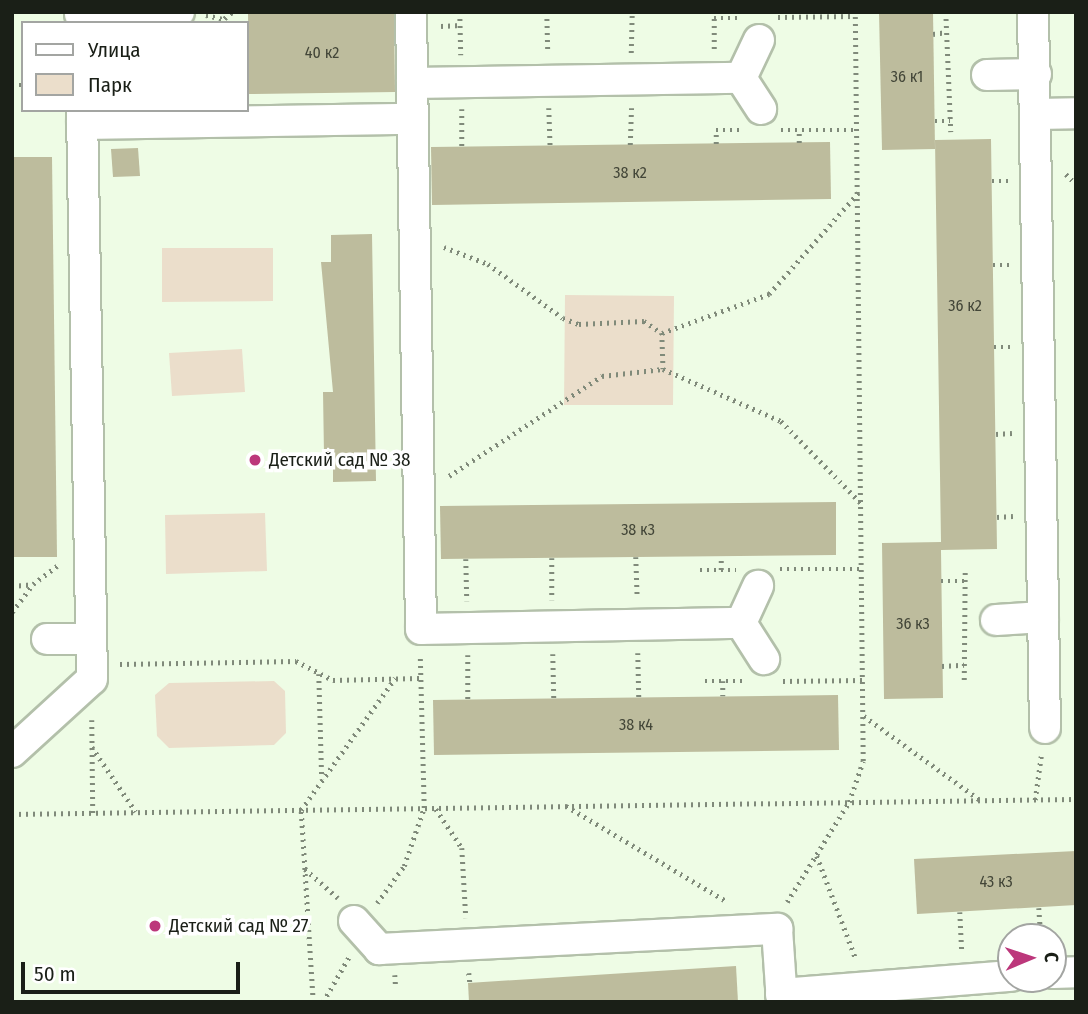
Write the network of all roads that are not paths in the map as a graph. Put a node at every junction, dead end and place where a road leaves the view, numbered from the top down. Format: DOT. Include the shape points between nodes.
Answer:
graph roads {
  1 [pos="179,12"];
  2 [pos="411,12"];
  3 [pos="1033,12"];
  4 [pos="80,16"];
  5 [pos="758,25"];
  6 [pos="1036,74"];
  7 [pos="987,75"];
  8 [pos="741,78"];
  9 [pos="412,83"];
  10 [pos="1076,113"];
  11 [pos="1037,114"];
  12 [pos="82,117"];
  13 [pos="413,119"];
  14 [pos="762,123"];
  15 [pos="758,586"];
  16 [pos="1043,617"];
  17 [pos="996,620"];
  18 [pos="741,623"];
  19 [pos="47,639"];
  20 [pos="764,659"];
  21 [pos="92,661"];
  22 [pos="1045,728"];
  23 [pos="12,752"];
  24 [pos="359,926"];
  25 [pos="997,977"];
  26 [pos="782,998"];
  1 -- 4 [label="lane"];
  2 -- 9 [label="lane"];
  3 -- 6 [label="lane"];
  5 -- 8 [label="lane"];
  6 -- 7 [label="lane"];
  6 -- 11 [label="lane"];
  8 -- 9 [label="lane"];
  8 -- 14 [label="lane"];
  9 -- 13 [label="lane"];
  10 -- 11 [label="lane"];
  11 -- 16 [label="lane"];
  12 -- 13 [label="lane"];
  12 -- 21 [label="lane"];
  13 -- 18 [label="lane" via="421,629"];
  15 -- 18 [label="lane"];
  16 -- 17 [label="lane"];
  16 -- 22 [label="lane"];
  18 -- 20 [label="lane"];
  19 -- 21 [label="lane"];
  21 -- 23 [label="lane"];
  24 -- 26 [label="lane" via="379,950 777,929"];
  25 -- 26 [label="lane"];
}
